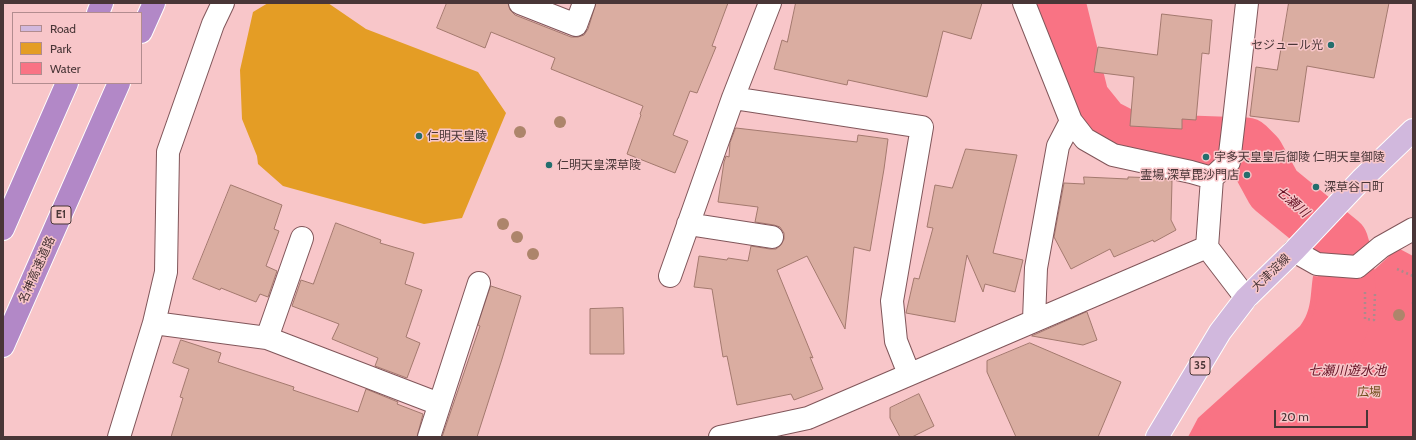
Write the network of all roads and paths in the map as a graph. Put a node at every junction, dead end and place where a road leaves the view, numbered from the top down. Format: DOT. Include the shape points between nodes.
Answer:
graph roads {
  1 [pos="154,3"];
  2 [pos="223,3"];
  3 [pos="520,3"];
  4 [pos="584,3"];
  5 [pos="770,3"];
  6 [pos="1024,3"];
  7 [pos="1247,3"];
  8 [pos="142,30"];
  9 [pos="67,84"];
  10 [pos="119,84"];
  11 [pos="733,98"];
  12 [pos="1071,122"];
  13 [pos="1413,130"];
  14 [pos="1212,178"];
  15 [pos="688,224"];
  16 [pos="3,229"];
  17 [pos="1413,229"];
  18 [pos="772,236"];
  19 [pos="302,238"];
  20 [pos="1207,247"];
  21 [pos="1294,251"];
  22 [pos="670,276"];
  23 [pos="479,283"];
  24 [pos="1366,289"];
  25 [pos="1375,294"];
  26 [pos="1246,298"];
  27 [pos="1034,320"];
  28 [pos="154,323"];
  29 [pos="267,338"];
  30 [pos="3,346"];
  31 [pos="909,374"];
  32 [pos="439,404"];
  33 [pos="118,437"];
  34 [pos="429,437"];
  35 [pos="720,437"];
  36 [pos="1157,437"];
  1 -- 8 [label="highway"];
  2 -- 28 [label="street" via="168,152 166,272"];
  3 -- 4 [label="street" via="576,25"];
  5 -- 11 [label="street"];
  6 -- 12 [label="street"];
  7 -- 14 [label="street" via="1229,162"];
  9 -- 16 [label="highway"];
  10 -- 30 [label="highway, 名神高速道路 / E1"];
  11 -- 15 [label="street"];
  11 -- 31 [label="street" via="922,127 892,301 896,341"];
  12 -- 14 [label="street" via="1085,139 1113,155"];
  12 -- 27 [label="street" via="1058,146 1036,268"];
  13 -- 21 [label="main road, 大津淀線 / 35" via="1361,180"];
  14 -- 20 [label="street"];
  15 -- 18 [label="street"];
  15 -- 22 [label="street"];
  17 -- 21 [label="street" via="1381,247 1357,267 1317,264"];
  19 -- 29 [label="street"];
  20 -- 26 [label="street"];
  20 -- 27 [label="street"];
  21 -- 26 [label="main road, 大津淀線 / 35"];
  23 -- 32 [label="street"];
  24 -- 25 [label="path" via="1365,319 1374,320"];
  26 -- 36 [label="main road, 大津淀線 / 35" via="1220,332"];
  27 -- 31 [label="street"];
  28 -- 29 [label="street"];
  28 -- 33 [label="street"];
  29 -- 32 [label="street"];
  31 -- 35 [label="street" via="808,418"];
  32 -- 34 [label="street"];
}
